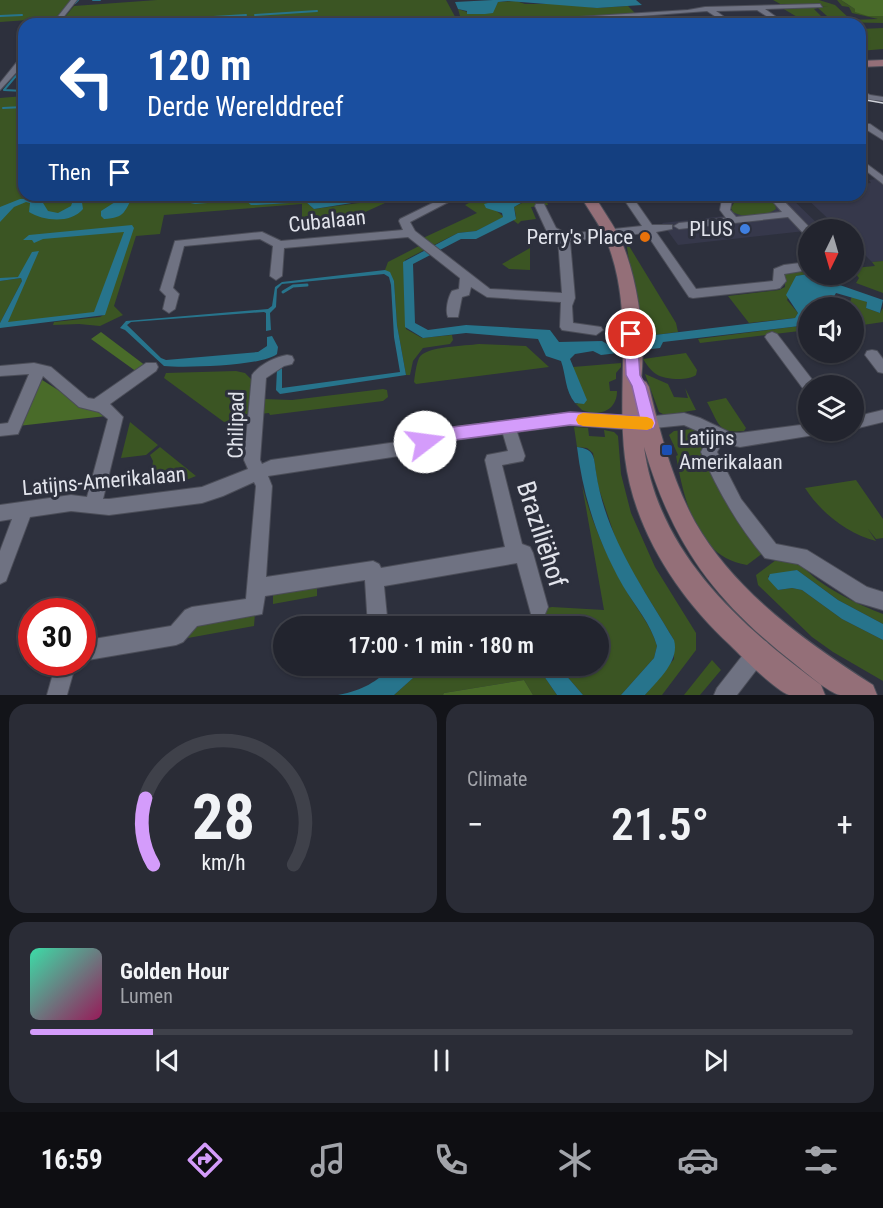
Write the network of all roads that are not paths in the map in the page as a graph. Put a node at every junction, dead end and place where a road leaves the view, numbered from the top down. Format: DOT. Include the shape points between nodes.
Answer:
graph roads {
  1 [pos="74,0"];
  2 [pos="820,6"];
  3 [pos="759,8"];
  4 [pos="709,9"];
  5 [pos="663,14"];
  6 [pos="60,18"];
  7 [pos="606,18"];
  8 [pos="668,18"];
  9 [pos="722,18"];
  10 [pos="774,18"];
  11 [pos="866,64"];
  12 [pos="881,65"];
  13 [pos="18,66"];
  14 [pos="0,88"];
  15 [pos="866,96"];
  16 [pos="883,99"];
  17 [pos="883,124"];
  18 [pos="883,138"];
  19 [pos="866,166"];
  20 [pos="881,177"];
  21 [pos="445,201"];
  22 [pos="590,201"];
  23 [pos="631,201"];
  24 [pos="727,201"];
  25 [pos="778,201"];
  26 [pos="540,206"];
  27 [pos="790,214"];
  28 [pos="733,220"];
  29 [pos="798,222"];
  30 [pos="650,229"];
  31 [pos="410,233"];
  32 [pos="609,233"];
  33 [pos="564,238"];
  34 [pos="279,245"];
  35 [pos="798,267"];
  36 [pos="276,276"];
  37 [pos="466,277"];
  38 [pos="465,292"];
  39 [pos="487,293"];
  40 [pos="569,298"];
  41 [pos="169,309"];
  42 [pos="453,314"];
  43 [pos="596,330"];
  44 [pos="772,337"];
  45 [pos="872,355"];
  46 [pos="287,360"];
  47 [pos="151,367"];
  48 [pos="883,368"];
  49 [pos="40,370"];
  50 [pos="0,371"];
  51 [pos="801,375"];
  52 [pos="97,405"];
  53 [pos="883,416"];
  54 [pos="864,421"];
  55 [pos="641,423"];
  56 [pos="508,427"];
  57 [pos="0,430"];
  58 [pos="798,431"];
  59 [pos="718,435"];
  60 [pos="257,472"];
  61 [pos="93,505"];
  62 [pos="24,509"];
  63 [pos="0,513"];
  64 [pos="516,554"];
  65 [pos="0,575"];
  66 [pos="374,578"];
  67 [pos="256,597"];
  68 [pos="883,601"];
  69 [pos="538,607"];
  70 [pos="377,616"];
  71 [pos="775,632"];
  72 [pos="96,649"];
  73 [pos="757,653"];
  74 [pos="62,676"];
  75 [pos="57,695"];
  76 [pos="724,695"];
  77 [pos="811,695"];
  78 [pos="863,695"];
  1 -- 6 [label="street"];
  2 -- 3 [label="street"];
  3 -- 4 [label="street"];
  3 -- 10 [label="street"];
  4 -- 5 [label="street"];
  4 -- 9 [label="street"];
  5 -- 7 [label="street"];
  5 -- 8 [label="street"];
  11 -- 12 [label="street"];
  13 -- 14 [label="street"];
  15 -- 16 [label="street"];
  17 -- 18 [label="street" via="867,126"];
  19 -- 20 [label="street"];
  21 -- 31 [label="street" via="404,221"];
  22 -- 32 [label="street"];
  23 -- 30 [label="street"];
  24 -- 28 [label="street" via="725,210"];
  25 -- 27 [label="street"];
  26 -- 33 [label="street" via="550,230"];
  27 -- 28 [label="street"];
  27 -- 29 [label="street"];
  28 -- 30 [label="street"];
  30 -- 32 [label="street"];
  30 -- 35 [label="street" via="693,294 776,285 780,281 778,272"];
  31 -- 34 [label="street, Cubalaan"];
  31 -- 37 [label="street"];
  32 -- 33 [label="street"];
  32 -- 55 [label="street" via="623,278 631,385"];
  33 -- 40 [label="street"];
  34 -- 36 [label="street"];
  34 -- 41 [label="street, Cubalaan" via="262,235 179,243 166,290 173,294"];
  37 -- 38 [label="street"];
  37 -- 39 [label="street"];
  38 -- 39 [label="street"];
  38 -- 42 [label="street" via="456,294"];
  39 -- 40 [label="street"];
  40 -- 43 [label="street" via="567,327"];
  44 -- 51 [label="street"];
  45 -- 48 [label="street"];
  46 -- 60 [label="street, Chilipad" via="259,375 252,460"];
  47 -- 52 [label="street"];
  49 -- 50 [label="street"];
  49 -- 52 [label="street" via="84,403"];
  49 -- 57 [label="street" via="13,429"];
  52 -- 61 [label="street" via="116,417"];
  53 -- 54 [label="street"];
  55 -- 56 [label="street, Latijns-Amerikalaan" via="570,418"];
  55 -- 59 [label="street, Latijns-Amerikalaan" via="684,419"];
  55 -- 71 [label="street" via="689,533 720,576"];
  55 -- 73 [label="street" via="635,454 641,485 663,537 678,564 723,623"];
  56 -- 60 [label="street, Latijns-Amerikalaan" via="437,436 412,447"];
  56 -- 64 [label="street, Braziliëhof" via="517,456 493,460"];
  58 -- 59 [label="street" via="740,440"];
  59 -- 68 [label="street" via="709,452 720,478 736,507 771,552 801,556 863,595"];
  60 -- 61 [label="street, Latijns-Amerikalaan" via="202,495 109,507"];
  60 -- 67 [label="street" via="264,486"];
  61 -- 62 [label="street, Latijns-Amerikalaan" via="71,503"];
  62 -- 63 [label="street, Latijns-Amerikalaan"];
  62 -- 65 [label="street"];
  64 -- 66 [label="street"];
  64 -- 69 [label="street, Braziliëhof" via="524,553"];
  66 -- 67 [label="street" via="373,570"];
  66 -- 70 [label="street"];
  67 -- 72 [label="street" via="192,617 176,635"];
  71 -- 73 [label="street"];
  71 -- 78 [label="street"];
  73 -- 76 [label="street"];
  73 -- 77 [label="street"];
  74 -- 75 [label="street"];
}
